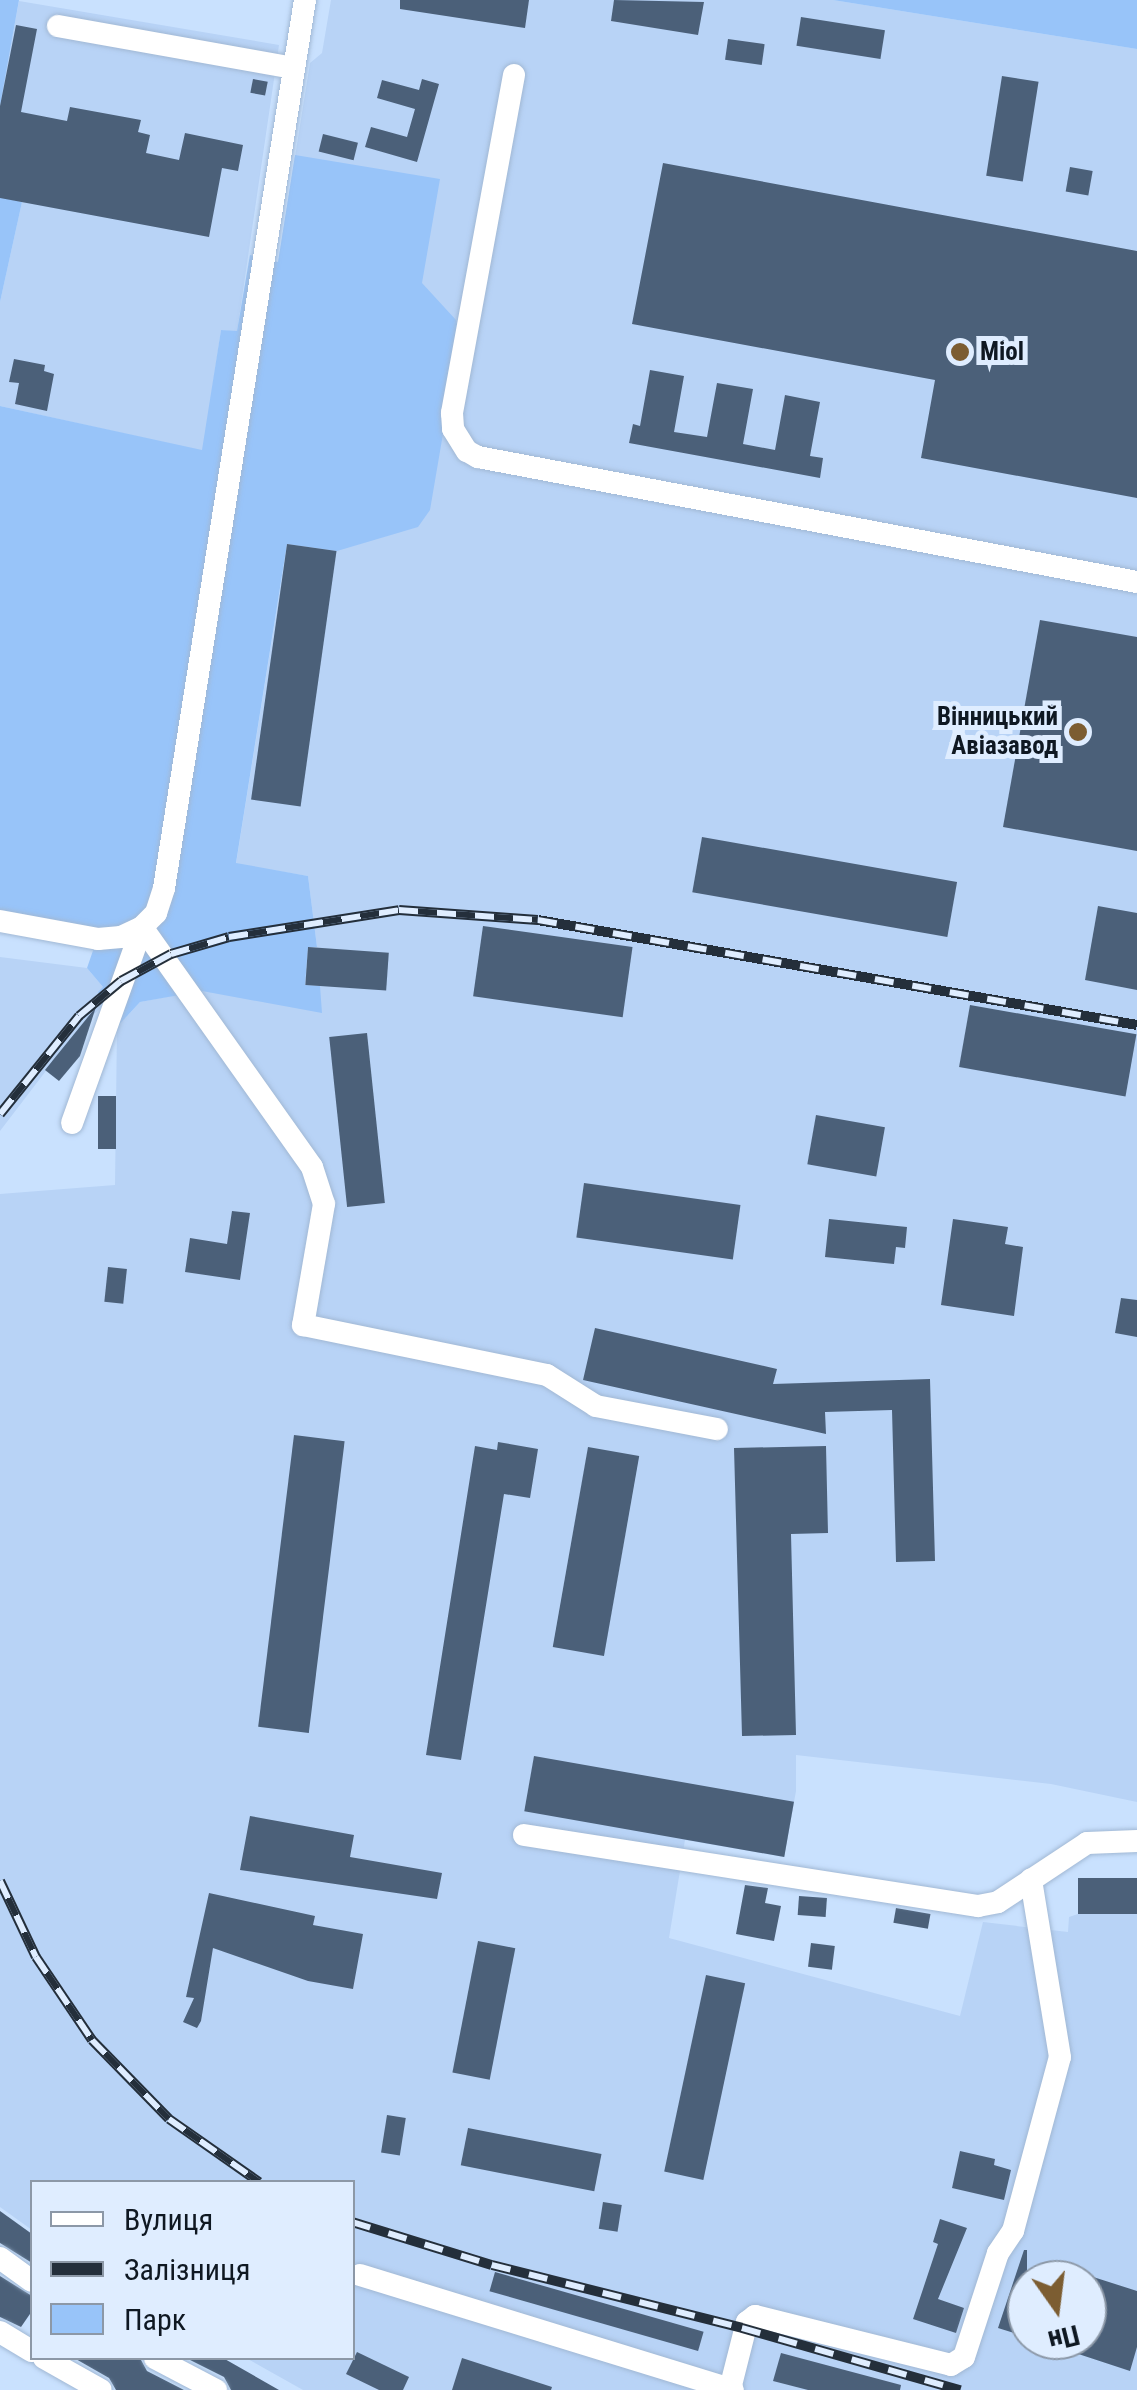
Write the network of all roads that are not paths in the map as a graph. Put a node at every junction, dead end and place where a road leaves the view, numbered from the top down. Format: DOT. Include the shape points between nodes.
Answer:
graph roads {
  1 [pos="305,0"];
  2 [pos="58,26"];
  3 [pos="293,68"];
  4 [pos="514,75"];
  5 [pos="1137,582"];
  6 [pos="0,921"];
  7 [pos="142,926"];
  8 [pos="72,1124"];
  9 [pos="716,1429"];
  10 [pos="524,1835"];
  11 [pos="1137,1841"];
  12 [pos="1031,1879"];
  13 [pos="0,2258"];
  14 [pos="360,2275"];
  15 [pos="30,2280"];
  16 [pos="0,2332"];
  17 [pos="30,2347"];
  18 [pos="52,2360"];
  19 [pos="159,2360"];
  20 [pos="101,2390"];
  21 [pos="216,2390"];
  22 [pos="732,2390"];
  1 -- 3 [label="street"];
  2 -- 3 [label="street"];
  3 -- 7 [label="street" via="164,888 156,913"];
  4 -- 5 [label="street" via="452,413 467,451"];
  6 -- 7 [label="street" via="98,939"];
  7 -- 8 [label="street"];
  7 -- 9 [label="street" via="312,1167 324,1204 304,1325 547,1375 596,1406"];
  10 -- 12 [label="street" via="968,1905 998,1902"];
  11 -- 12 [label="street" via="1087,1843"];
  12 -- 22 [label="street" via="1060,2057 1013,2231 998,2253 964,2358 951,2365 755,2316 747,2322"];
  13 -- 15 [label="street"];
  14 -- 22 [label="street"];
  16 -- 17 [label="street"];
  18 -- 20 [label="street"];
  19 -- 21 [label="street"];
}
